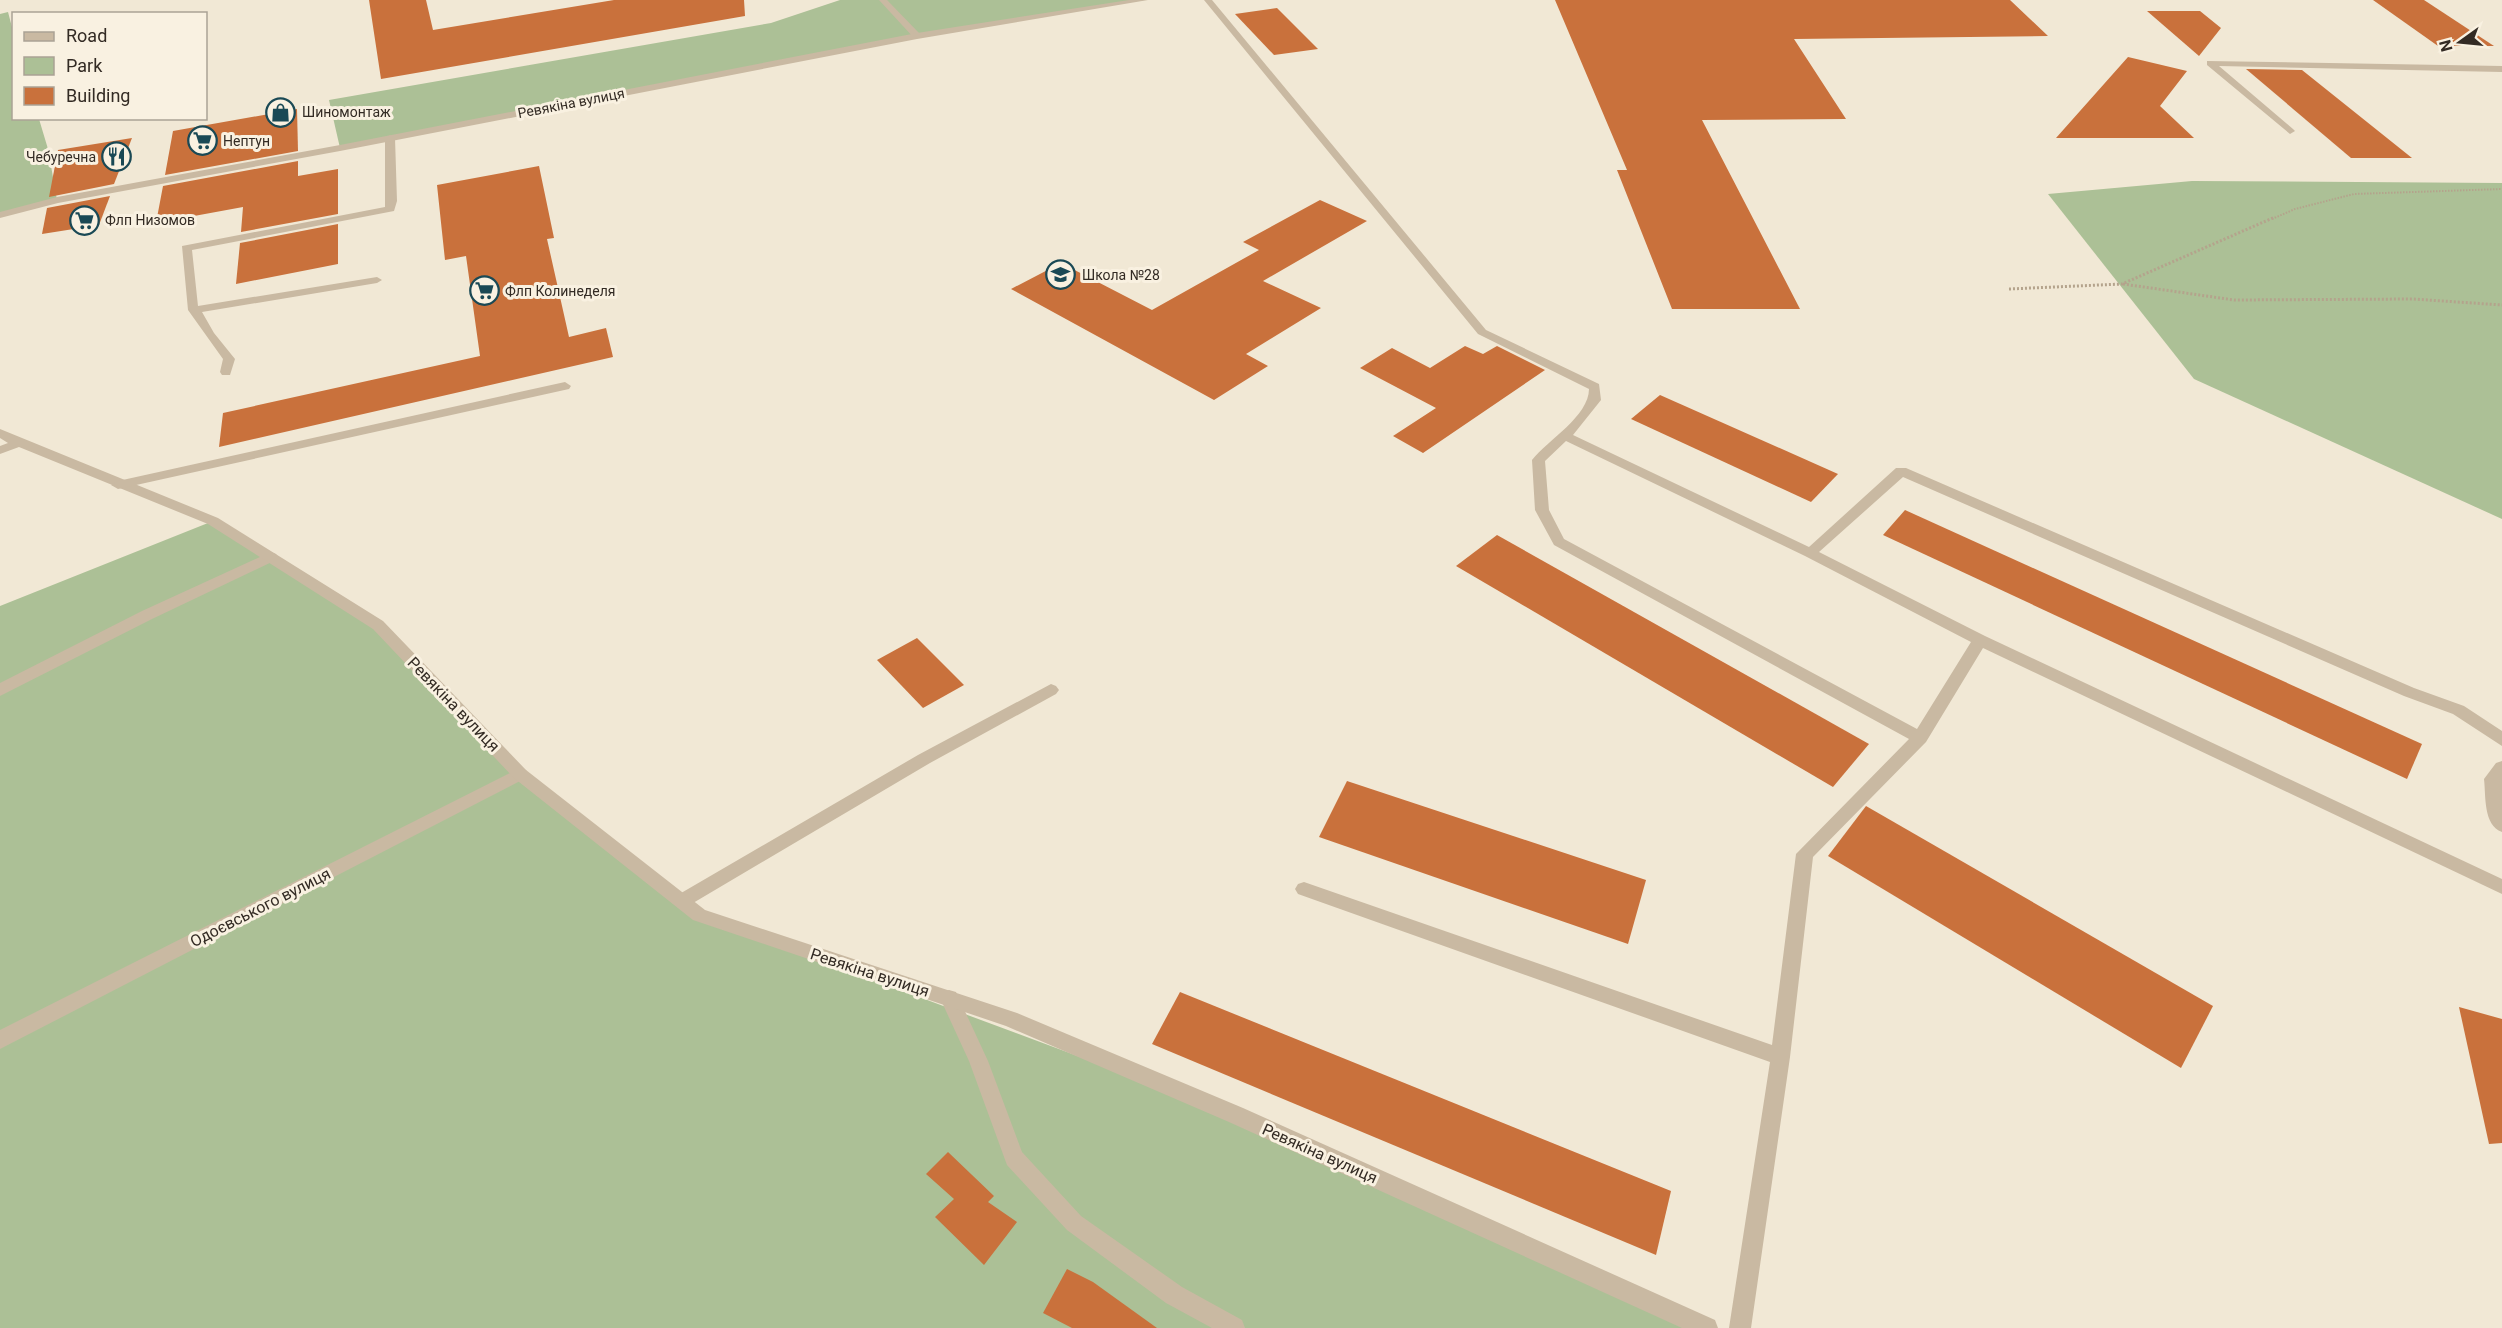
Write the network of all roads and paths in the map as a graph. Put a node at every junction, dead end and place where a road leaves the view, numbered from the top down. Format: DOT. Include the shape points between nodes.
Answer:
graph roads {
  1 [pos="883,0"];
  2 [pos="1144,0"];
  3 [pos="1208,0"];
  4 [pos="917,36"];
  5 [pos="2502,69"];
  6 [pos="2290,131"];
  7 [pos="390,138"];
  8 [pos="2502,189"];
  9 [pos="0,215"];
  10 [pos="377,280"];
  11 [pos="2122,284"];
  12 [pos="2009,289"];
  13 [pos="2502,305"];
  14 [pos="194,310"];
  15 [pos="226,372"];
  16 [pos="565,386"];
  17 [pos="0,433"];
  18 [pos="1565,436"];
  19 [pos="19,443"];
  20 [pos="0,450"];
  21 [pos="118,485"];
  22 [pos="1810,553"];
  23 [pos="271,557"];
  24 [pos="1980,640"];
  25 [pos="0,690"];
  26 [pos="1051,690"];
  27 [pos="1920,738"];
  28 [pos="2502,740"];
  29 [pos="2502,767"];
  30 [pos="520,774"];
  31 [pos="2502,825"];
  32 [pos="2502,887"];
  33 [pos="1304,889"];
  34 [pos="682,901"];
  35 [pos="949,998"];
  36 [pos="0,1040"];
  37 [pos="1780,1057"];
  38 [pos="1234,1328"];
  39 [pos="1707,1328"];
  40 [pos="1740,1328"];
  1 -- 4 [label="street"];
  2 -- 4 [label="street, Ревякіна вулиця"];
  3 -- 18 [label="street" via="1482,332 1595,387 1595,400"];
  4 -- 7 [label="street, Ревякіна вулиця"];
  5 -- 6 [label="street" via="2210,63"];
  7 -- 9 [label="street, Ревякіна вулиця" via="57,200"];
  7 -- 14 [label="street" via="390,209 186,248"];
  8 -- 11 [label="path" via="2354,194 2295,209"];
  10 -- 14 [label="street"];
  11 -- 12 [label="path"];
  11 -- 13 [label="path" via="2234,300 2413,299"];
  14 -- 15 [label="street" via="229,359"];
  16 -- 21 [label="street"];
  17 -- 19 [label="street, Ревякіна вулиця"];
  18 -- 22 [label="street"];
  18 -- 27 [label="street" via="1538,460 1542,510 1559,542"];
  19 -- 20 [label="street"];
  19 -- 21 [label="street, Ревякіна вулиця"];
  21 -- 23 [label="street, Ревякіна вулиця" via="213,521"];
  22 -- 24 [label="street"];
  22 -- 28 [label="street" via="1900,471 2409,692 2438,700 2484,722"];
  23 -- 25 [label="street"];
  23 -- 30 [label="street, Ревякіна вулиця" via="378,625"];
  24 -- 27 [label="street"];
  24 -- 32 [label="street"];
  26 -- 34 [label="street" via="924,759"];
  27 -- 37 [label="street" via="1805,854"];
  29 -- 31 [label="street" via="2492,779 2497,820"];
  30 -- 34 [label="street, Ревякіна вулиця"];
  30 -- 36 [label="street, Одоєвського вулиця"];
  33 -- 37 [label="street"];
  34 -- 35 [label="street, Ревякіна вулиця" via="699,915"];
  35 -- 38 [label="street" via="978,1061 1014,1158 1074,1223 1174,1295"];
  35 -- 39 [label="street, Ревякіна вулиця" via="1010,1019 1236,1115"];
  37 -- 40 [label="street"];
}
